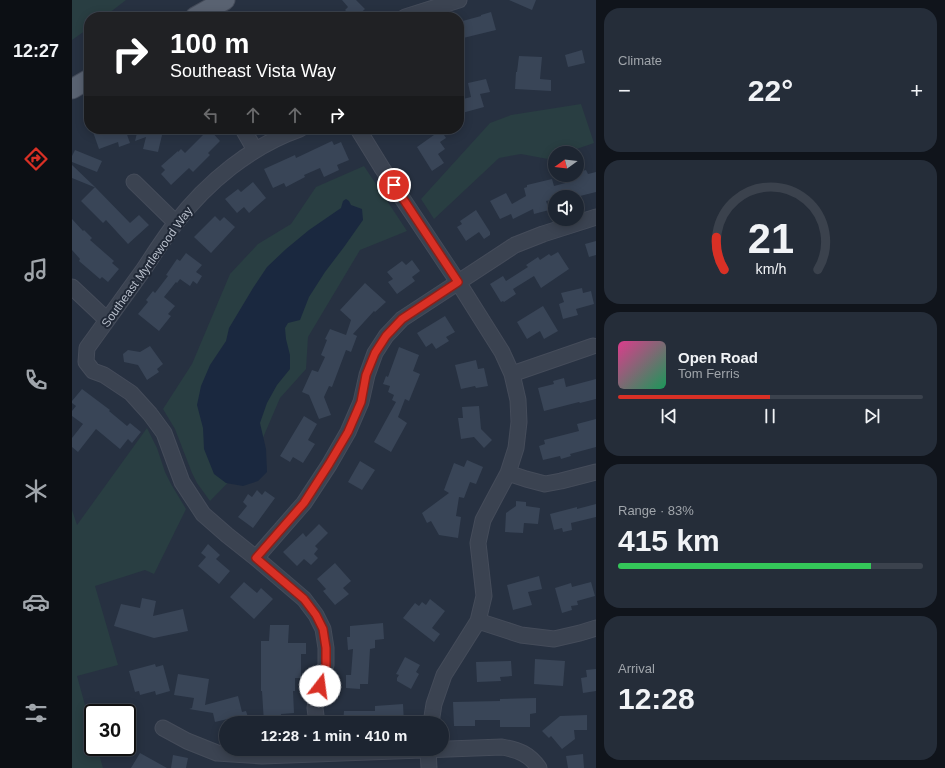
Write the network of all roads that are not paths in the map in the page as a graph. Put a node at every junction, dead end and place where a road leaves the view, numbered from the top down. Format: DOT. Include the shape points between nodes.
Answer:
graph roads {
  1 [pos="225,0"];
  2 [pos="459,0"];
  3 [pos="204,12"];
  4 [pos="421,12"];
  5 [pos="84,82"];
  6 [pos="72,89"];
  7 [pos="246,134"];
  8 [pos="288,134"];
  9 [pos="361,134"];
  10 [pos="255,150"];
  11 [pos="134,182"];
  12 [pos="596,218"];
  13 [pos="176,223"];
  14 [pos="458,282"];
  15 [pos="72,287"];
  16 [pos="107,320"];
  17 [pos="593,346"];
  18 [pos="512,374"];
  19 [pos="596,472"];
  20 [pos="508,473"];
  21 [pos="256,558"];
  22 [pos="478,621"];
  23 [pos="596,628"];
  24 [pos="316,716"];
  25 [pos="432,716"];
  26 [pos="163,728"];
  27 [pos="449,749"];
  28 [pos="219,752"];
  29 [pos="428,756"];
  30 [pos="429,768"];
  31 [pos="540,768"];
  1 -- 3 [label="main road"];
  2 -- 4 [label="street"];
  5 -- 6 [label="main road"];
  7 -- 10 [label="street"];
  8 -- 10 [label="street, Southeast Myrtlewood Way"];
  9 -- 14 [label="street"];
  10 -- 13 [label="street, Southeast Myrtlewood Way" via="224,173"];
  11 -- 13 [label="street"];
  12 -- 14 [label="street" via="515,245"];
  13 -- 16 [label="street, Southeast Myrtlewood Way"];
  14 -- 18 [label="street" via="502,352"];
  14 -- 21 [label="street" via="402,319 386,336 375,353 366,375 361,402 348,432 304,503"];
  15 -- 16 [label="street"];
  16 -- 21 [label="street, Southeast Myrtlewood Way" via="87,348 86,362 93,371 104,375 131,393 150,414 164,433 182,482 203,514"];
  17 -- 18 [label="street"];
  18 -- 20 [label="street" via="518,400 519,422 516,448"];
  19 -- 20 [label="street" via="545,484"];
  20 -- 22 [label="street" via="483,520 478,543 484,596"];
  21 -- 24 [label="street" via="304,599 323,629 326,665"];
  22 -- 23 [label="street" via="521,635 554,639"];
  22 -- 25 [label="street" via="444,675"];
  26 -- 28 [label="street" via="187,741"];
  27 -- 31 [label="street" via="516,750 535,761"];
  29 -- 30 [label="street"];
}
